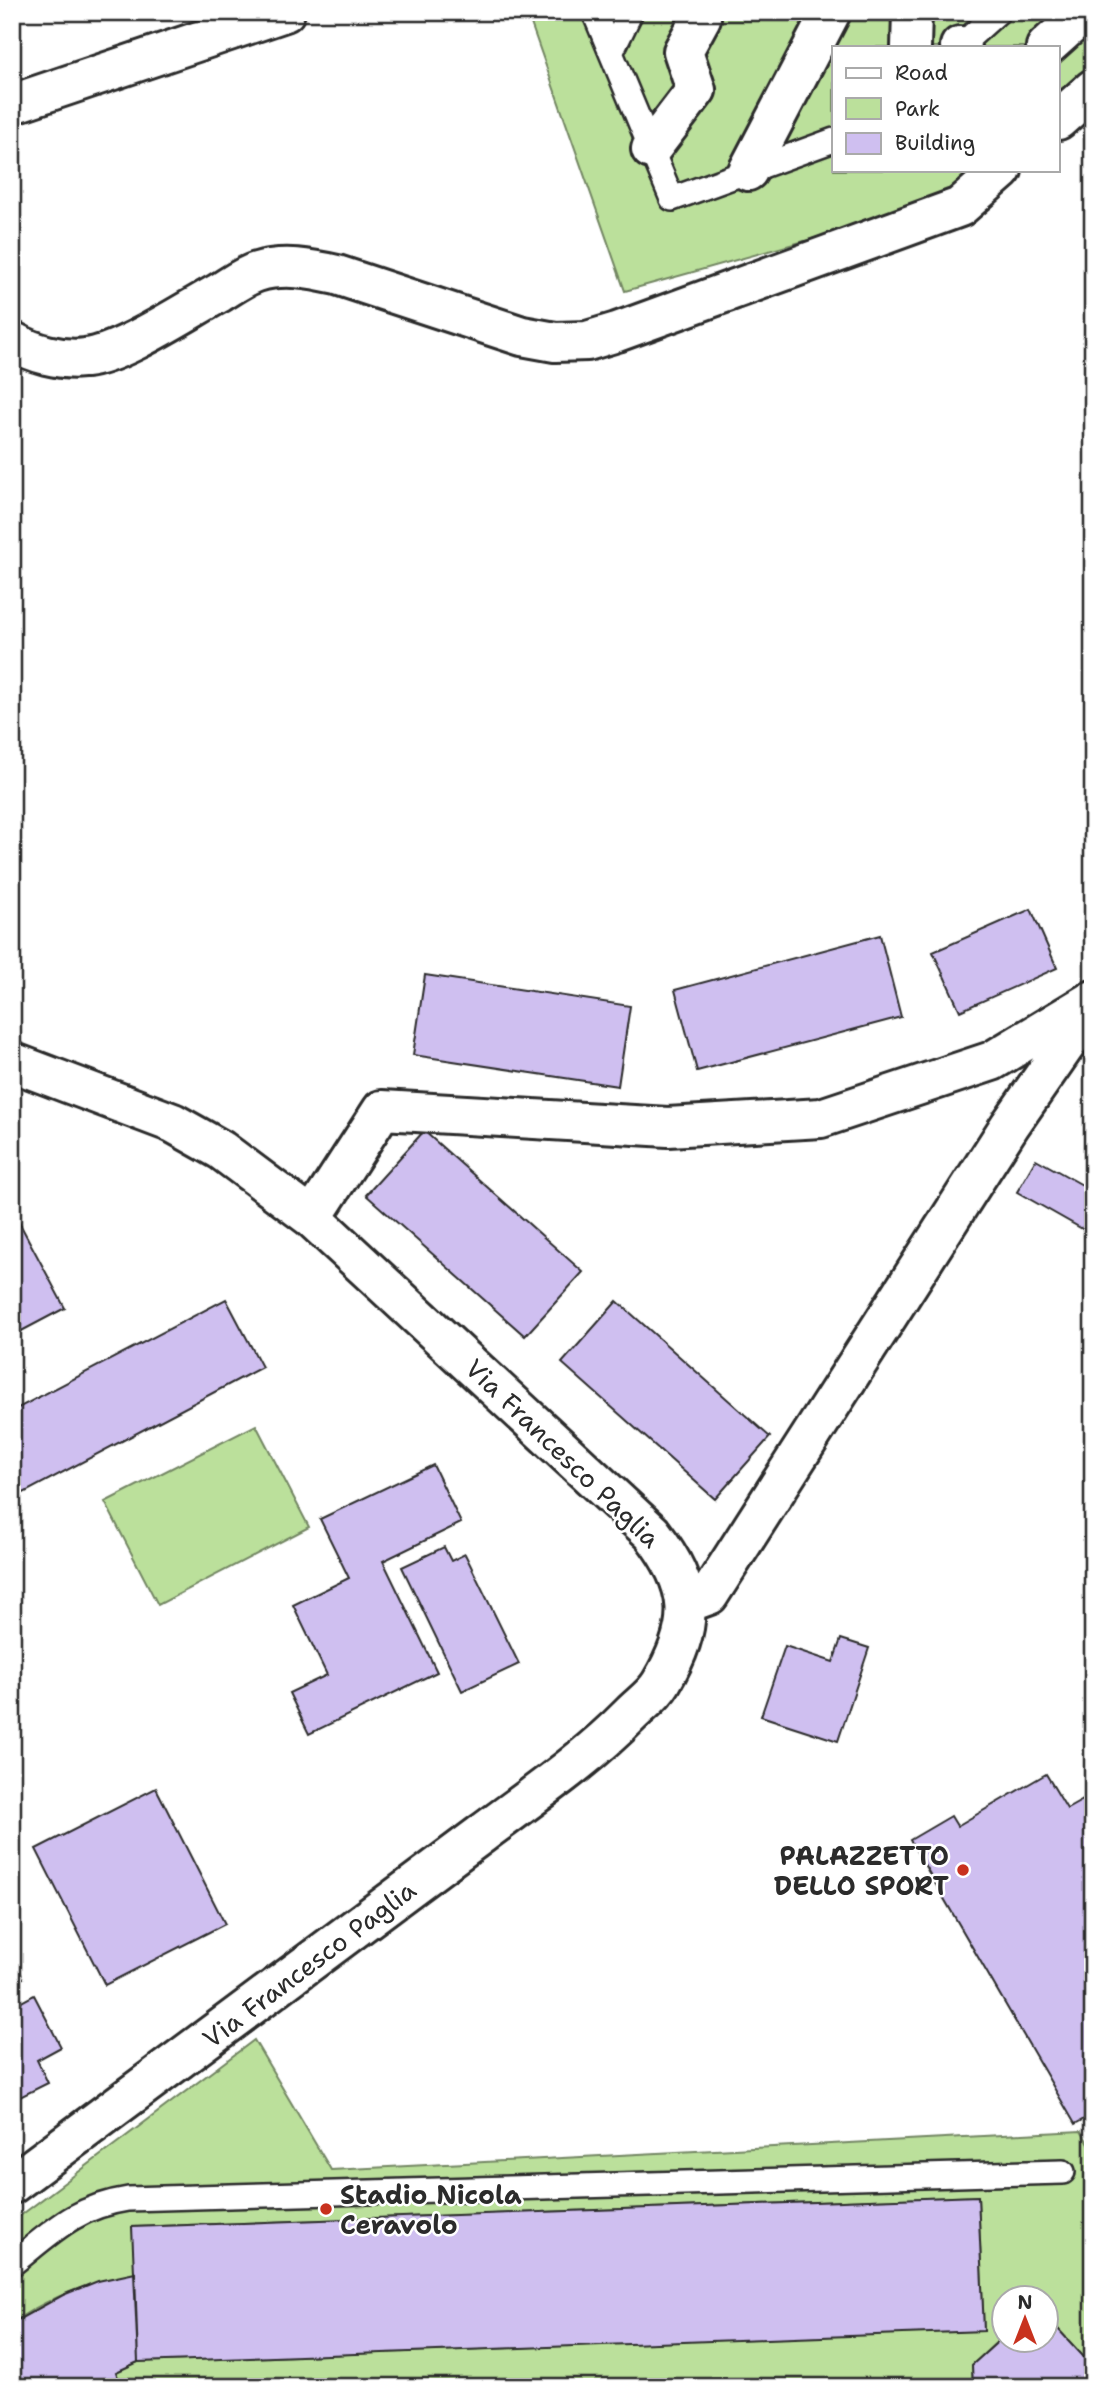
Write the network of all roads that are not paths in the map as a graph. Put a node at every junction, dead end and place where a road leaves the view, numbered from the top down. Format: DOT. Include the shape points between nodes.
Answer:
graph roads {
  1 [pos="285,12"];
  2 [pos="594,12"];
  3 [pos="631,12"];
  4 [pos="831,12"];
  5 [pos="912,12"];
  6 [pos="998,12"];
  7 [pos="1085,12"];
  8 [pos="701,18"];
  9 [pos="911,46"];
  10 [pos="961,46"];
  11 [pos="1047,46"];
  12 [pos="611,53"];
  13 [pos="1093,89"];
  14 [pos="12,104"];
  15 [pos="1060,118"];
  16 [pos="832,141"];
  17 [pos="651,149"];
  18 [pos="748,172"];
  19 [pos="1000,172"];
  20 [pos="12,341"];
  21 [pos="1093,1000"];
  22 [pos="1093,1006"];
  23 [pos="12,1062"];
  24 [pos="312,1217"];
  25 [pos="687,1603"];
  26 [pos="1063,2172"];
  27 [pos="12,2184"];
  28 [pos="12,2264"];
  1 -- 14 [label="street"];
  2 -- 12 [label="lane"];
  3 -- 12 [label="lane"];
  4 -- 18 [label="street"];
  5 -- 9 [label="street"];
  6 -- 10 [label="lane"];
  7 -- 11 [label="street"];
  8 -- 17 [label="street" via="683,51 696,90"];
  12 -- 17 [label="lane"];
  13 -- 15 [label="street"];
  16 -- 18 [label="lane"];
  17 -- 18 [label="lane" via="672,199"];
  19 -- 20 [label="street" via="960,207 587,341 522,336 337,275 283,267 255,273 120,348 86,359 57,357"];
  21 -- 24 [label="street" via="992,1061 821,1118 668,1127 382,1110"];
  22 -- 25 [label="street" via="1010,1125 709,1595"];
  23 -- 24 [label="street, Via Francesco Paglia" via="173,1123 221,1150"];
  24 -- 25 [label="street, Via Francesco Paglia" via="652,1533 671,1558"];
  25 -- 27 [label="street, Via Francesco Paglia" via="674,1656 660,1686 603,1743"];
  26 -- 28 [label="lane" via="128,2199 84,2210"];
}
